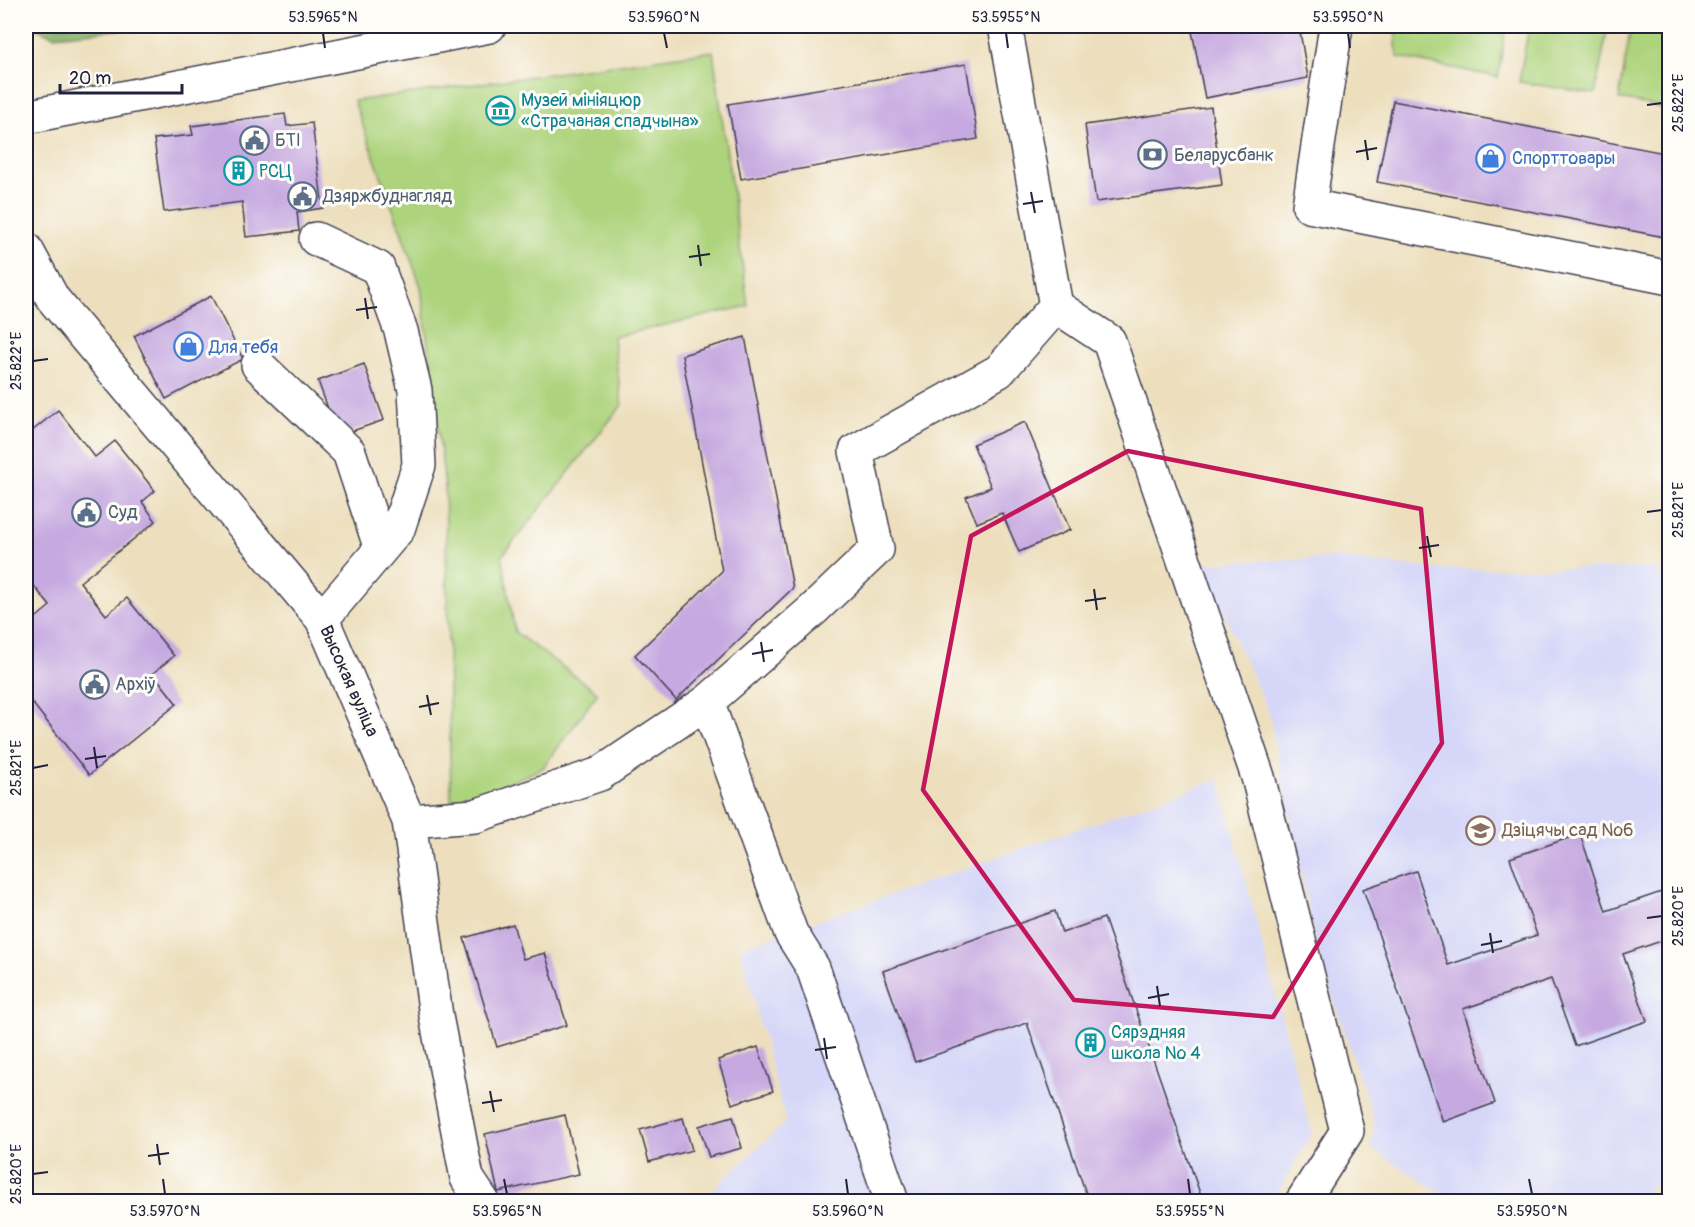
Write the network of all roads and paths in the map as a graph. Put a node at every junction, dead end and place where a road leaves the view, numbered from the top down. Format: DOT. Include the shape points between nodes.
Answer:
graph roads {
  1 [pos="489,26"];
  2 [pos="1005,26"];
  3 [pos="1336,26"];
  4 [pos="26,117"];
  5 [pos="316,239"];
  6 [pos="26,249"];
  7 [pos="1670,278"];
  8 [pos="1056,306"];
  9 [pos="258,365"];
  10 [pos="381,549"];
  11 [pos="322,619"];
  12 [pos="707,702"];
  13 [pos="409,821"];
  14 [pos="483,1202"];
  15 [pos="892,1202"];
  16 [pos="1302,1202"];
  1 -- 4 [label="street"];
  2 -- 8 [label="street"];
  3 -- 7 [label="street" via="1310,206"];
  5 -- 10 [label="street" via="378,268 401,331 416,390 419,465 398,529"];
  6 -- 11 [label="street, Высокая вуліца" via="53,300"];
  8 -- 12 [label="street" via="999,371 856,451 877,549"];
  8 -- 16 [label="street" via="1110,341 1258,777 1347,1131"];
  9 -- 10 [label="street" via="350,452"];
  10 -- 11 [label="street"];
  11 -- 13 [label="street, Высокая вуліца"];
  12 -- 13 [label="street" via="600,774 475,816"];
  12 -- 15 [label="street" via="791,933 813,968"];
  13 -- 14 [label="street, Высокая вуліца" via="436,1016 458,1132 467,1178"];
}
